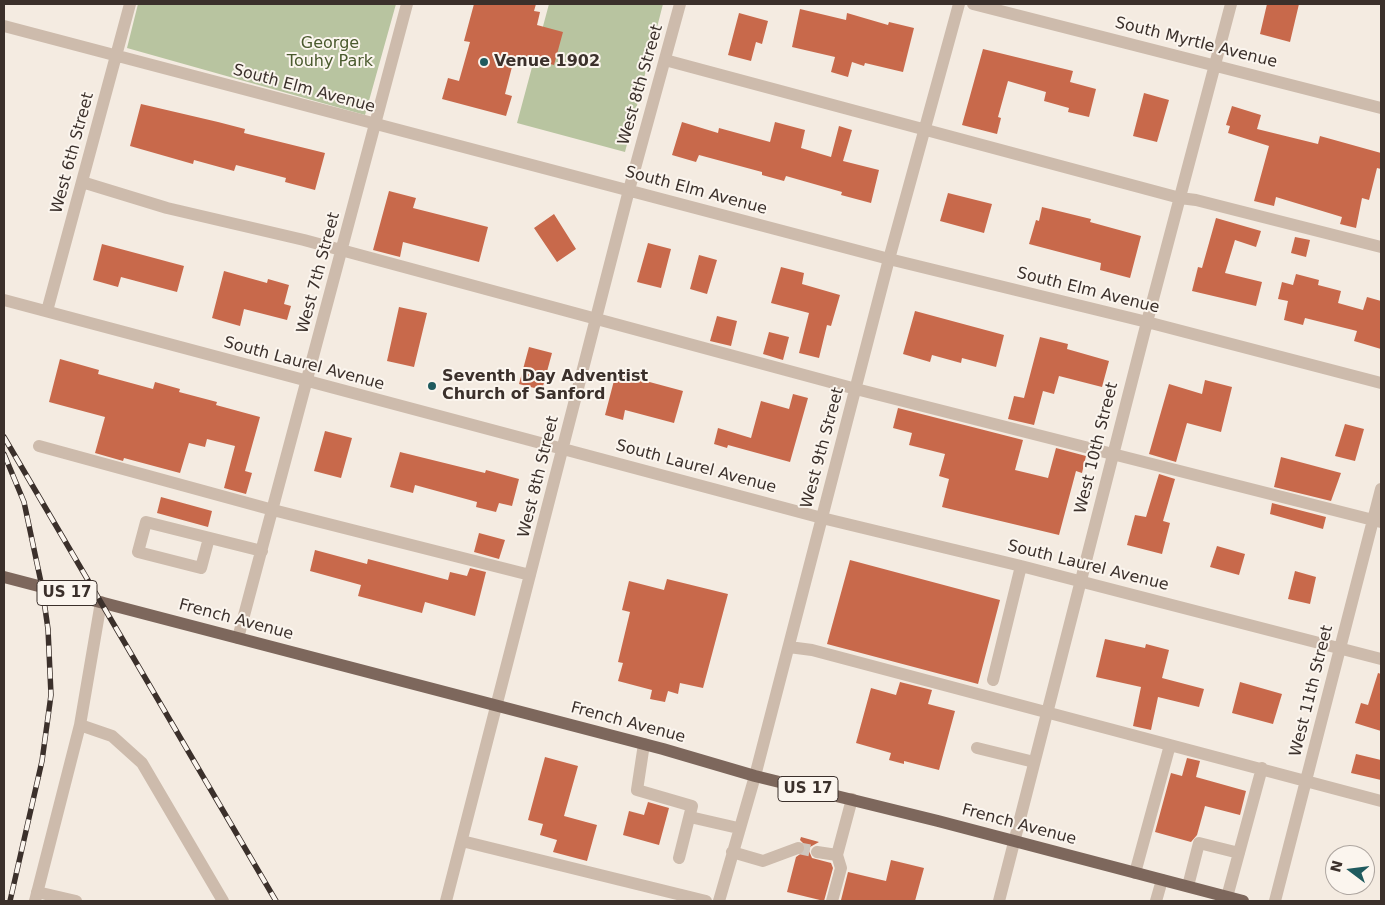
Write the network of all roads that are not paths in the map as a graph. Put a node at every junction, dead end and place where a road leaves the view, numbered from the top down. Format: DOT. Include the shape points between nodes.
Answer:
graph roads {
  1 [pos="130,4"];
  2 [pos="407,4"];
  3 [pos="680,4"];
  4 [pos="959,4"];
  5 [pos="973,4"];
  6 [pos="1231,4"];
  7 [pos="4,26"];
  8 [pos="117,54"];
  9 [pos="664,60"];
  10 [pos="1216,64"];
  11 [pos="1381,108"];
  12 [pos="374,124"];
  13 [pos="924,131"];
  14 [pos="82,182"];
  15 [pos="629,190"];
  16 [pos="1180,198"];
  17 [pos="1381,247"];
  18 [pos="341,252"];
  19 [pos="889,259"];
  20 [pos="4,300"];
  21 [pos="47,311"];
  22 [pos="596,320"];
  23 [pos="1147,322"];
  24 [pos="307,383"];
  25 [pos="1381,383"];
  26 [pos="856,389"];
  27 [pos="39,446"];
  28 [pos="563,448"];
  29 [pos="1112,455"];
  30 [pos="1381,489"];
  31 [pos="273,510"];
  32 [pos="822,518"];
  33 [pos="1377,521"];
  34 [pos="209,538"];
  35 [pos="262,551"];
  36 [pos="1021,566"];
  37 [pos="530,575"];
  38 [pos="4,577"];
  39 [pos="1080,581"];
  40 [pos="101,602"];
  41 [pos="238,638"];
  42 [pos="788,647"];
  43 [pos="1340,648"];
  44 [pos="1381,660"];
  45 [pos="993,680"];
  46 [pos="496,705"];
  47 [pos="1047,713"];
  48 [pos="80,725"];
  49 [pos="644,744"];
  50 [pos="1170,745"];
  51 [pos="977,748"];
  52 [pos="1034,762"];
  53 [pos="1262,768"];
  54 [pos="755,776"];
  55 [pos="1306,780"];
  56 [pos="852,799"];
  57 [pos="1381,800"];
  58 [pos="690,817"];
  59 [pos="738,828"];
  60 [pos="462,841"];
  61 [pos="1015,841"];
  62 [pos="798,848"];
  63 [pos="732,852"];
  64 [pos="817,852"];
  65 [pos="1239,853"];
  66 [pos="837,855"];
  67 [pos="679,858"];
  68 [pos="1134,873"];
  69 [pos="1162,880"];
  70 [pos="1188,886"];
  71 [pos="36,897"];
  72 [pos="1228,897"];
  73 [pos="76,901"];
  74 [pos="223,901"];
  75 [pos="446,901"];
  76 [pos="706,901"];
  77 [pos="718,901"];
  78 [pos="832,901"];
  79 [pos="998,901"];
  80 [pos="1156,901"];
  81 [pos="1243,901"];
  82 [pos="1275,901"];
  1 -- 8 [label="street, West 6th Street"];
  2 -- 12 [label="street, West 7th Street"];
  3 -- 9 [label="street, West 8th Street"];
  4 -- 13 [label="street, West 9th Street"];
  5 -- 10 [label="street, South Myrtle Avenue"];
  6 -- 10 [label="street, West 10th Street"];
  7 -- 8 [label="street, South Elm Avenue"];
  8 -- 12 [label="street, South Elm Avenue"];
  8 -- 14 [label="street, West 6th Street"];
  9 -- 13 [label="street"];
  9 -- 15 [label="street, West 8th Street"];
  10 -- 11 [label="street, South Myrtle Avenue"];
  10 -- 16 [label="street, West 10th Street"];
  12 -- 15 [label="street, South Elm Avenue"];
  12 -- 18 [label="street, West 7th Street"];
  13 -- 16 [label="street"];
  13 -- 19 [label="street, West 9th Street"];
  14 -- 18 [label="street" via="167,208 304,240"];
  14 -- 21 [label="street, West 6th Street"];
  15 -- 19 [label="street, South Elm Avenue"];
  15 -- 22 [label="street, West 8th Street"];
  16 -- 17 [label="street"];
  16 -- 23 [label="street, West 10th Street"];
  18 -- 22 [label="street"];
  18 -- 24 [label="street, West 7th Street"];
  19 -- 23 [label="street, South Elm Avenue"];
  19 -- 26 [label="street, West 9th Street"];
  20 -- 21 [label="street, South Laurel Avenue"];
  21 -- 24 [label="street, South Laurel Avenue"];
  22 -- 26 [label="street"];
  22 -- 28 [label="street, West 8th Street"];
  23 -- 25 [label="street, South Elm Avenue"];
  23 -- 29 [label="street, West 10th Street"];
  24 -- 28 [label="street, South Laurel Avenue"];
  24 -- 31 [label="street, West 7th Street"];
  26 -- 29 [label="street"];
  26 -- 32 [label="street, West 9th Street"];
  27 -- 31 [label="street"];
  28 -- 32 [label="street, South Laurel Avenue"];
  28 -- 37 [label="street, West 8th Street"];
  29 -- 33 [label="street"];
  29 -- 39 [label="street, West 10th Street"];
  30 -- 33 [label="street, West 11th Street"];
  31 -- 35 [label="street, West 7th Street"];
  31 -- 37 [label="street"];
  32 -- 36 [label="street, South Laurel Avenue"];
  32 -- 42 [label="street, West 9th Street"];
  33 -- 43 [label="street, West 11th Street"];
  34 -- 34 [label="street" via="146,522 138,552 201,568"];
  34 -- 35 [label="street"];
  35 -- 41 [label="street, West 7th Street"];
  36 -- 39 [label="street, South Laurel Avenue"];
  36 -- 45 [label="street"];
  37 -- 46 [label="street, West 8th Street"];
  38 -- 40 [label="main road, French Avenue / US 17"];
  39 -- 43 [label="street, South Laurel Avenue"];
  39 -- 47 [label="street, West 10th Street"];
  40 -- 41 [label="main road, French Avenue / US 17"];
  40 -- 48 [label="street"];
  41 -- 46 [label="main road, French Avenue / US 17"];
  42 -- 47 [label="street" via="812,650"];
  42 -- 54 [label="street, West 9th Street"];
  43 -- 44 [label="street, South Laurel Avenue"];
  43 -- 55 [label="street, West 11th Street"];
  46 -- 49 [label="main road, French Avenue / US 17"];
  46 -- 60 [label="street, West 8th Street"];
  47 -- 50 [label="street"];
  47 -- 52 [label="street, West 10th Street"];
  48 -- 71 [label="street"];
  48 -- 74 [label="street" via="112,736 142,763"];
  49 -- 54 [label="main road, French Avenue / US 17"];
  49 -- 58 [label="street" via="637,790 689,804 692,806"];
  50 -- 53 [label="street"];
  50 -- 68 [label="street"];
  51 -- 52 [label="street"];
  52 -- 61 [label="street, West 10th Street"];
  53 -- 55 [label="street"];
  53 -- 65 [label="street"];
  54 -- 56 [label="main road, French Avenue / US 17"];
  54 -- 59 [label="street, West 9th Street"];
  55 -- 57 [label="street"];
  55 -- 82 [label="street, West 11th Street"];
  56 -- 61 [label="main road, French Avenue / US 17"];
  56 -- 66 [label="street"];
  58 -- 59 [label="street"];
  58 -- 67 [label="street"];
  59 -- 63 [label="street, West 9th Street"];
  60 -- 75 [label="street, West 8th Street"];
  60 -- 76 [label="street"];
  61 -- 68 [label="main road, French Avenue / US 17"];
  61 -- 79 [label="street, West 10th Street"];
  62 -- 63 [label="street" via="763,861"];
  63 -- 77 [label="street, West 9th Street"];
  64 -- 66 [label="street"];
  65 -- 70 [label="street" via="1199,843"];
  65 -- 72 [label="street"];
  66 -- 78 [label="street" via="841,868"];
  68 -- 69 [label="main road, French Avenue / US 17"];
  69 -- 70 [label="main road, French Avenue / US 17"];
  69 -- 80 [label="street"];
  70 -- 72 [label="main road, French Avenue / US 17"];
  71 -- 73 [label="street"];
  72 -- 81 [label="main road, French Avenue / US 17"];
}
